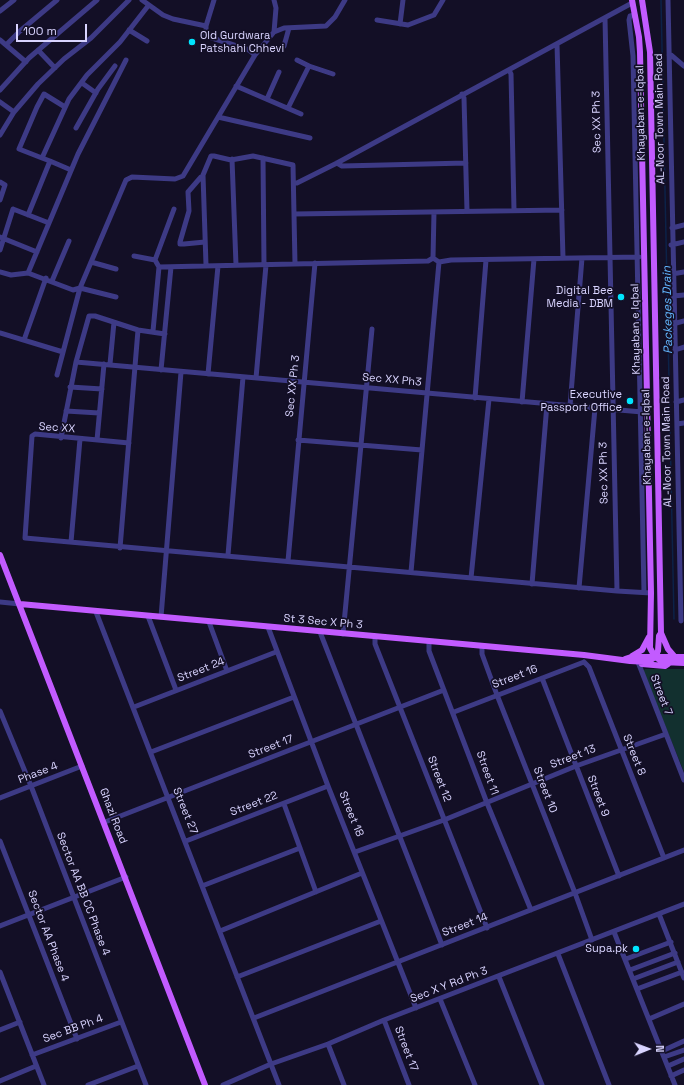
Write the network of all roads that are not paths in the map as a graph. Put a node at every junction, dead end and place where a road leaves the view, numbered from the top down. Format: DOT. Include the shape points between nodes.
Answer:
graph roads {
  1 [pos="14,0"];
  2 [pos="57,0"];
  3 [pos="97,0"];
  4 [pos="129,0"];
  5 [pos="142,0"];
  6 [pos="214,0"];
  7 [pos="274,0"];
  8 [pos="345,0"];
  9 [pos="403,0"];
  10 [pos="443,0"];
  11 [pos="642,0"];
  12 [pos="668,0"];
  13 [pos="632,1"];
  14 [pos="148,6"];
  15 [pos="0,11"];
  16 [pos="635,15"];
  17 [pos="605,18"];
  18 [pos="377,20"];
  19 [pos="400,24"];
  20 [pos="206,26"];
  21 [pos="289,28"];
  22 [pos="129,30"];
  23 [pos="274,32"];
  24 [pos="0,40"];
  25 [pos="147,41"];
  26 [pos="558,44"];
  27 [pos="6,45"];
  28 [pos="284,46"];
  29 [pos="38,50"];
  30 [pos="255,55"];
  31 [pos="669,55"];
  32 [pos="126,60"];
  33 [pos="297,60"];
  34 [pos="26,62"];
  35 [pos="116,66"];
  36 [pos="309,66"];
  37 [pos="684,66"];
  38 [pos="55,68"];
  39 [pos="509,70"];
  40 [pos="279,72"];
  41 [pos="333,74"];
  42 [pos="82,82"];
  43 [pos="236,86"];
  44 [pos="0,90"];
  45 [pos="96,93"];
  46 [pos="462,94"];
  47 [pos="267,99"];
  48 [pos="0,102"];
  49 [pos="65,108"];
  50 [pos="288,108"];
  51 [pos="14,112"];
  52 [pos="301,114"];
  53 [pos="218,118"];
  54 [pos="76,128"];
  55 [pos="0,135"];
  56 [pos="310,138"];
  57 [pos="42,158"];
  58 [pos="263,158"];
  59 [pos="232,159"];
  60 [pos="50,162"];
  61 [pos="337,162"];
  62 [pos="466,163"];
  63 [pos="71,170"];
  64 [pos="203,177"];
  65 [pos="0,182"];
  66 [pos="294,183"];
  67 [pos="0,200"];
  68 [pos="174,209"];
  69 [pos="514,210"];
  70 [pos="562,210"];
  71 [pos="467,211"];
  72 [pos="434,212"];
  73 [pos="294,214"];
  74 [pos="28,215"];
  75 [pos="49,223"];
  76 [pos="684,225"];
  77 [pos="672,228"];
  78 [pos="2,238"];
  79 [pos="69,241"];
  80 [pos="205,242"];
  81 [pos="684,242"];
  82 [pos="671,245"];
  83 [pos="0,250"];
  84 [pos="37,252"];
  85 [pos="134,256"];
  86 [pos="610,257"];
  87 [pos="637,257"];
  88 [pos="644,257"];
  89 [pos="433,258"];
  90 [pos="563,258"];
  91 [pos="582,258"];
  92 [pos="534,259"];
  93 [pos="155,260"];
  94 [pos="486,260"];
  95 [pos="91,262"];
  96 [pos="439,262"];
  97 [pos="315,263"];
  98 [pos="295,264"];
  99 [pos="206,265"];
  100 [pos="236,265"];
  101 [pos="265,265"];
  102 [pos="218,266"];
  103 [pos="159,267"];
  104 [pos="171,267"];
  105 [pos="116,269"];
  106 [pos="0,272"];
  107 [pos="684,272"];
  108 [pos="28,273"];
  109 [pos="672,274"];
  110 [pos="46,278"];
  111 [pos="52,281"];
  112 [pos="80,288"];
  113 [pos="684,295"];
  114 [pos="673,296"];
  115 [pos="116,297"];
  116 [pos="684,321"];
  117 [pos="114,322"];
  118 [pos="674,324"];
  119 [pos="372,329"];
  120 [pos="138,330"];
  121 [pos="153,331"];
  122 [pos="0,333"];
  123 [pos="165,334"];
  124 [pos="24,340"];
  125 [pos="684,348"];
  126 [pos="646,349"];
  127 [pos="656,350"];
  128 [pos="675,350"];
  129 [pos="64,352"];
  130 [pos="76,362"];
  131 [pos="104,364"];
  132 [pos="110,364"];
  133 [pos="135,368"];
  134 [pos="161,370"];
  135 [pos="181,372"];
  136 [pos="208,374"];
  137 [pos="57,375"];
  138 [pos="243,377"];
  139 [pos="256,378"];
  140 [pos="304,382"];
  141 [pos="70,387"];
  142 [pos="366,387"];
  143 [pos="102,388"];
  144 [pos="427,393"];
  145 [pos="475,398"];
  146 [pos="488,399"];
  147 [pos="684,400"];
  148 [pos="522,402"];
  149 [pos="676,402"];
  150 [pos="547,404"];
  151 [pos="570,406"];
  152 [pos="595,408"];
  153 [pos="613,410"];
  154 [pos="66,411"];
  155 [pos="640,412"];
  156 [pos="647,412"];
  157 [pos="99,413"];
  158 [pos="677,424"];
  159 [pos="684,424"];
  160 [pos="61,438"];
  161 [pos="80,439"];
  162 [pos="97,440"];
  163 [pos="298,440"];
  164 [pos="129,443"];
  165 [pos="361,445"];
  166 [pos="422,450"];
  167 [pos="678,517"];
  168 [pos="684,517"];
  169 [pos="71,542"];
  170 [pos="120,548"];
  171 [pos="167,550"];
  172 [pos="0,555"];
  173 [pos="228,555"];
  174 [pos="288,561"];
  175 [pos="349,567"];
  176 [pos="3,569"];
  177 [pos="411,572"];
  178 [pos="471,578"];
  179 [pos="532,584"];
  180 [pos="579,588"];
  181 [pos="617,591"];
  182 [pos="644,592"];
  183 [pos="651,593"];
  184 [pos="0,602"];
  185 [pos="20,604"];
  186 [pos="96,612"];
  187 [pos="148,616"];
  188 [pos="161,617"];
  189 [pos="681,621"];
  190 [pos="209,622"];
  191 [pos="268,627"];
  192 [pos="320,632"];
  193 [pos="650,633"];
  194 [pos="661,633"];
  195 [pos="343,634"];
  196 [pos="375,636"];
  197 [pos="429,641"];
  198 [pos="482,646"];
  199 [pos="276,652"];
  200 [pos="674,656"];
  201 [pos="655,657"];
  202 [pos="684,657"];
  203 [pos="628,658"];
  204 [pos="584,659"];
  205 [pos="638,662"];
  206 [pos="669,663"];
  207 [pos="684,663"];
  208 [pos="227,670"];
  209 [pos="542,678"];
  210 [pos="176,690"];
  211 [pos="444,690"];
  212 [pos="497,695"];
  213 [pos="294,697"];
  214 [pos="400,706"];
  215 [pos="134,707"];
  216 [pos="0,711"];
  217 [pos="454,712"];
  218 [pos="356,724"];
  219 [pos="666,734"];
  220 [pos="312,742"];
  221 [pos="621,750"];
  222 [pos="152,752"];
  223 [pos="82,766"];
  224 [pos="576,766"];
  225 [pos="684,780"];
  226 [pos="532,784"];
  227 [pos="31,786"];
  228 [pos="328,786"];
  229 [pos="168,797"];
  230 [pos="0,798"];
  231 [pos="487,803"];
  232 [pos="284,804"];
  233 [pos="444,820"];
  234 [pos="104,822"];
  235 [pos="400,836"];
  236 [pos="0,840"];
  237 [pos="186,841"];
  238 [pos="300,848"];
  239 [pos="684,850"];
  240 [pos="355,852"];
  241 [pos="664,858"];
  242 [pos="362,873"];
  243 [pos="619,876"];
  244 [pos="126,877"];
  245 [pos="202,886"];
  246 [pos="316,892"];
  247 [pos="575,893"];
  248 [pos="74,898"];
  249 [pos="684,904"];
  250 [pos="531,910"];
  251 [pos="659,914"];
  252 [pos="29,915"];
  253 [pos="381,922"];
  254 [pos="0,926"];
  255 [pos="487,928"];
  256 [pos="220,931"];
  257 [pos="614,932"];
  258 [pos="592,940"];
  259 [pos="671,942"];
  260 [pos="442,945"];
  261 [pos="675,953"];
  262 [pos="558,954"];
  263 [pos="626,959"];
  264 [pos="397,962"];
  265 [pos="678,962"];
  266 [pos="630,970"];
  267 [pos="0,972"];
  268 [pos="682,972"];
  269 [pos="237,977"];
  270 [pos="499,977"];
  271 [pos="1,978"];
  272 [pos="684,978"];
  273 [pos="633,979"];
  274 [pos="637,989"];
  275 [pos="440,999"];
  276 [pos="684,1004"];
  277 [pos="416,1008"];
  278 [pos="254,1018"];
  279 [pos="649,1019"];
  280 [pos="384,1020"];
  281 [pos="20,1022"];
  282 [pos="121,1022"];
  283 [pos="0,1030"];
  284 [pos="77,1039"];
  285 [pos="684,1041"];
  286 [pos="328,1044"];
  287 [pos="684,1050"];
  288 [pos="662,1051"];
  289 [pos="32,1055"];
  290 [pos="664,1057"];
  291 [pos="684,1060"];
  292 [pos="271,1064"];
  293 [pos="36,1066"];
  294 [pos="138,1066"];
  295 [pos="668,1066"];
  296 [pos="684,1070"];
  297 [pos="671,1076"];
  298 [pos="0,1081"];
  299 [pos="44,1085"];
  300 [pos="88,1085"];
  301 [pos="146,1085"];
  302 [pos="205,1085"];
  303 [pos="222,1085"];
  304 [pos="279,1085"];
  305 [pos="344,1085"];
  306 [pos="409,1085"];
  307 [pos="475,1085"];
  308 [pos="542,1085"];
  309 [pos="608,1085"];
  310 [pos="675,1085"];
  1 -- 15 [label="street"];
  2 -- 27 [label="street"];
  3 -- 29 [label="street"];
  4 -- 38 [label="street" via="91,38"];
  5 -- 14 [label="street"];
  6 -- 20 [label="street"];
  7 -- 23 [label="street"];
  8 -- 21 [label="street" via="326,26"];
  9 -- 19 [label="street"];
  10 -- 19 [label="street" via="434,15 408,25"];
  11 -- 127 [label="main road, Khayaban-e-Iqbal" via="650,52"];
  12 -- 31 [label="street, AL-Noor Town Main Road"];
  13 -- 16 [label="main road, Khayaban e Iqbal"];
  13 -- 17 [label="street"];
  14 -- 20 [label="street" via="173,19"];
  14 -- 22 [label="street"];
  16 -- 87 [label="street" via="630,16 629,20 633,56"];
  16 -- 88 [label="main road, Khayaban e Iqbal" via="640,52"];
  17 -- 26 [label="street"];
  17 -- 86 [label="street, Sec XX Ph 3"];
  18 -- 19 [label="street"];
  20 -- 30 [label="street" via="206,36 248,50"];
  21 -- 23 [label="street"];
  21 -- 28 [label="street"];
  22 -- 25 [label="street"];
  22 -- 42 [label="street"];
  23 -- 30 [label="street"];
  24 -- 27 [label="street"];
  26 -- 39 [label="street"];
  26 -- 70 [label="street"];
  27 -- 34 [label="street"];
  29 -- 34 [label="street"];
  29 -- 38 [label="street"];
  30 -- 43 [label="street"];
  31 -- 37 [label="street"];
  31 -- 77 [label="street, AL-Noor Town Main Road"];
  32 -- 63 [label="street"];
  33 -- 36 [label="street"];
  34 -- 44 [label="street"];
  35 -- 45 [label="street"];
  36 -- 41 [label="street"];
  36 -- 50 [label="street"];
  38 -- 51 [label="street"];
  39 -- 46 [label="street"];
  39 -- 69 [label="street"];
  40 -- 47 [label="street"];
  42 -- 45 [label="street"];
  42 -- 49 [label="street"];
  43 -- 47 [label="street"];
  43 -- 53 [label="street"];
  45 -- 54 [label="street"];
  46 -- 61 [label="street"];
  46 -- 62 [label="street"];
  47 -- 50 [label="street"];
  48 -- 51 [label="street"];
  49 -- 57 [label="street"];
  49 -- 57 [label="street" via="44,94 37,107 19,149"];
  50 -- 52 [label="street"];
  51 -- 55 [label="street"];
  53 -- 56 [label="street"];
  53 -- 95 [label="street" via="184,176 179,179 128,178"];
  57 -- 60 [label="street"];
  58 -- 59 [label="street" via="248,156"];
  58 -- 66 [label="street" via="291,163"];
  58 -- 101 [label="street"];
  59 -- 64 [label="street" via="211,156"];
  59 -- 100 [label="street"];
  60 -- 63 [label="street"];
  60 -- 74 [label="street"];
  61 -- 62 [label="street" via="342,166"];
  61 -- 66 [label="street"];
  62 -- 71 [label="street"];
  63 -- 75 [label="street"];
  64 -- 80 [label="street"];
  64 -- 80 [label="street" via="188,192 189,211 180,244"];
  65 -- 67 [label="street" via="5,185"];
  66 -- 73 [label="street"];
  68 -- 93 [label="street"];
  69 -- 70 [label="street"];
  69 -- 71 [label="street"];
  70 -- 90 [label="street"];
  71 -- 72 [label="street"];
  72 -- 73 [label="street"];
  72 -- 89 [label="street"];
  73 -- 98 [label="street"];
  74 -- 75 [label="street"];
  74 -- 78 [label="street" via="13,209"];
  75 -- 84 [label="street"];
  76 -- 77 [label="street"];
  77 -- 82 [label="street, AL-Noor Town Main Road"];
  78 -- 83 [label="street"];
  78 -- 84 [label="street"];
  79 -- 111 [label="street"];
  80 -- 99 [label="street"];
  81 -- 82 [label="street"];
  82 -- 109 [label="street, AL-Noor Town Main Road"];
  84 -- 108 [label="street"];
  85 -- 93 [label="street"];
  86 -- 87 [label="street"];
  86 -- 91 [label="street"];
  86 -- 153 [label="street, Sec XX Ph 3"];
  87 -- 88 [label="street"];
  87 -- 155 [label="street"];
  88 -- 126 [label="main road, Khayaban e Iqbal"];
  89 -- 96 [label="street"];
  89 -- 97 [label="street" via="428,261"];
  90 -- 91 [label="street"];
  90 -- 92 [label="street"];
  91 -- 151 [label="street"];
  92 -- 94 [label="street"];
  92 -- 148 [label="street"];
  93 -- 103 [label="street"];
  94 -- 96 [label="street"];
  94 -- 145 [label="street"];
  95 -- 105 [label="street"];
  95 -- 112 [label="street"];
  96 -- 144 [label="street"];
  97 -- 98 [label="street"];
  97 -- 140 [label="street, Sec XX Ph 3"];
  98 -- 101 [label="street"];
  99 -- 102 [label="street"];
  99 -- 104 [label="street"];
  100 -- 101 [label="street"];
  100 -- 102 [label="street"];
  101 -- 139 [label="street"];
  102 -- 136 [label="street"];
  103 -- 104 [label="street"];
  103 -- 121 [label="street"];
  104 -- 123 [label="street"];
  106 -- 108 [label="street" via="11,275"];
  107 -- 109 [label="street"];
  108 -- 110 [label="street"];
  109 -- 114 [label="street, AL-Noor Town Main Road"];
  110 -- 111 [label="street"];
  110 -- 124 [label="street"];
  111 -- 112 [label="street" via="73,290"];
  112 -- 115 [label="street"];
  112 -- 129 [label="street"];
  113 -- 114 [label="street"];
  114 -- 118 [label="street, AL-Noor Town Main Road"];
  116 -- 118 [label="street"];
  117 -- 120 [label="street"];
  117 -- 130 [label="street" via="89,316"];
  117 -- 132 [label="street"];
  118 -- 128 [label="street, AL-Noor Town Main Road"];
  119 -- 142 [label="street"];
  120 -- 121 [label="street"];
  120 -- 133 [label="street"];
  121 -- 123 [label="street"];
  122 -- 124 [label="street"];
  123 -- 134 [label="street"];
  124 -- 129 [label="street"];
  125 -- 128 [label="street"];
  126 -- 127 [label="main road"];
  126 -- 156 [label="main road, Khayaban e Iqbal"];
  127 -- 194 [label="main road, Khayaban-e-Iqbal"];
  128 -- 149 [label="street, AL-Noor Town Main Road"];
  129 -- 137 [label="street"];
  130 -- 131 [label="street, Sec XX Ph3"];
  130 -- 141 [label="street"];
  131 -- 132 [label="street, Sec XX Ph3"];
  131 -- 143 [label="street"];
  132 -- 133 [label="street, Sec XX Ph3"];
  133 -- 134 [label="street, Sec XX Ph3"];
  133 -- 164 [label="street"];
  134 -- 135 [label="street, Sec XX Ph3"];
  135 -- 136 [label="street, Sec XX Ph3"];
  135 -- 171 [label="street"];
  136 -- 138 [label="street, Sec XX Ph3"];
  138 -- 139 [label="street, Sec XX Ph3"];
  138 -- 173 [label="street"];
  139 -- 140 [label="street, Sec XX Ph3"];
  140 -- 142 [label="street, Sec XX Ph3"];
  140 -- 163 [label="street, Sec XX Ph 3"];
  141 -- 143 [label="street"];
  141 -- 154 [label="street"];
  142 -- 144 [label="street, Sec XX Ph3"];
  142 -- 165 [label="street"];
  143 -- 157 [label="street"];
  144 -- 145 [label="street, Sec XX Ph3"];
  144 -- 166 [label="street"];
  145 -- 146 [label="street, Sec XX Ph3"];
  146 -- 148 [label="street, Sec XX Ph3"];
  146 -- 178 [label="street"];
  147 -- 149 [label="street"];
  148 -- 150 [label="street, Sec XX Ph3"];
  149 -- 158 [label="street, AL-Noor Town Main Road"];
  150 -- 151 [label="street, Sec XX Ph3"];
  150 -- 179 [label="street"];
  151 -- 152 [label="street, Sec XX Ph3"];
  152 -- 153 [label="street, Sec XX Ph3"];
  152 -- 180 [label="street, Sec XX Ph 3"];
  153 -- 155 [label="street, Sec XX Ph3"];
  153 -- 181 [label="street, Sec XX Ph 3"];
  154 -- 157 [label="street"];
  154 -- 160 [label="street"];
  155 -- 156 [label="street, Sec XX Ph3"];
  155 -- 182 [label="street"];
  156 -- 183 [label="main road, Khayaban e Iqbal"];
  157 -- 162 [label="street"];
  158 -- 159 [label="street"];
  158 -- 167 [label="street, AL-Noor Town Main Road"];
  160 -- 161 [label="street, Sec XX"];
  160 -- 169 [label="street, Sec XX" via="35,434 32,436 24,534 25,538 29,539"];
  161 -- 162 [label="street"];
  161 -- 169 [label="street, Sec XX"];
  162 -- 164 [label="street"];
  163 -- 165 [label="street"];
  163 -- 174 [label="street, Sec XX Ph 3"];
  164 -- 170 [label="street"];
  165 -- 166 [label="street"];
  165 -- 175 [label="street"];
  166 -- 177 [label="street"];
  167 -- 168 [label="street"];
  167 -- 189 [label="street, AL-Noor Town Main Road"];
  169 -- 170 [label="street"];
  170 -- 171 [label="street"];
  171 -- 173 [label="street"];
  171 -- 188 [label="street"];
  172 -- 176 [label="main road, Ghazi Road"];
  173 -- 174 [label="street"];
  174 -- 175 [label="street"];
  175 -- 177 [label="street"];
  175 -- 195 [label="street"];
  176 -- 185 [label="main road, Ghazi Road"];
  177 -- 178 [label="street"];
  178 -- 179 [label="street"];
  179 -- 180 [label="street"];
  180 -- 181 [label="street"];
  181 -- 182 [label="street"];
  182 -- 183 [label="street"];
  183 -- 193 [label="main road, Khayaban e Iqbal"];
  184 -- 185 [label="street"];
  185 -- 186 [label="main road, St 3 Sec X Ph 3"];
  185 -- 223 [label="main road, Ghazi Road"];
  186 -- 187 [label="main road, St 3 Sec X Ph 3"];
  186 -- 215 [label="street, Street 27"];
  187 -- 188 [label="main road, St 3 Sec X Ph 3"];
  187 -- 210 [label="street"];
  188 -- 190 [label="main road, St 3 Sec X Ph 3"];
  190 -- 191 [label="main road, St 3 Sec X Ph 3"];
  190 -- 208 [label="street"];
  191 -- 192 [label="main road, St 3 Sec X Ph 3"];
  191 -- 199 [label="street, Street 18"];
  192 -- 195 [label="main road, St 3 Sec X Ph 3"];
  192 -- 218 [label="street"];
  193 -- 201 [label="main road, Khayaban e Iqbal" via="651,650"];
  193 -- 203 [label="main road" via="642,650"];
  194 -- 200 [label="main road"];
  194 -- 201 [label="main road, Khayaban-e-Iqbal"];
  195 -- 196 [label="main road, St 3 Sec X Ph 3"];
  196 -- 197 [label="main road, St 3 Sec X Ph 3"];
  196 -- 214 [label="street, Street 12" via="375,644"];
  197 -- 198 [label="main road, St 3 Sec X Ph 3"];
  197 -- 211 [label="street, Street 11" via="429,651"];
  198 -- 204 [label="main road, St 3 Sec X Ph 3"];
  198 -- 212 [label="street, Street 10" via="482,654"];
  199 -- 208 [label="street, Street 24"];
  199 -- 213 [label="street, Street 18"];
  200 -- 201 [label="main road"];
  200 -- 202 [label="main road"];
  201 -- 203 [label="main road, St 3 Sec X Ph 3"];
  201 -- 205 [label="main road" via="650,661"];
  201 -- 206 [label="main road"];
  203 -- 204 [label="main road, St 3 Sec X Ph 3"];
  203 -- 205 [label="main road, St 3 Sec X Ph 3"];
  204 -- 209 [label="street, Street 16"];
  204 -- 221 [label="street, Street 8"];
  205 -- 206 [label="main road, St 3 Sec X Ph 3" via="649,666 665,666"];
  205 -- 219 [label="street, Street 7"];
  206 -- 207 [label="main road"];
  208 -- 210 [label="street, Street 24"];
  209 -- 212 [label="street, Street 16"];
  209 -- 224 [label="street, Street 9"];
  210 -- 215 [label="street, Street 24"];
  211 -- 214 [label="street, Street 17"];
  211 -- 217 [label="street, Street 11"];
  212 -- 217 [label="street, Street 16"];
  212 -- 226 [label="street, Street 10"];
  213 -- 220 [label="street, Street 18"];
  213 -- 222 [label="street"];
  214 -- 218 [label="street, Street 17"];
  214 -- 233 [label="street, Street 12"];
  215 -- 222 [label="street, Street 27"];
  216 -- 227 [label="street, Sector AA BB CC Phase 4"];
  217 -- 231 [label="street, Street 11"];
  218 -- 220 [label="street, Street 17"];
  218 -- 235 [label="street"];
  219 -- 221 [label="street, Street 13"];
  219 -- 225 [label="street, Street 7"];
  220 -- 228 [label="street, Street 18"];
  220 -- 229 [label="street, Street 17"];
  221 -- 224 [label="street, Street 13"];
  221 -- 241 [label="street, Street 8"];
  222 -- 229 [label="street, Street 27"];
  223 -- 227 [label="street, Phase 4"];
  223 -- 234 [label="main road, Ghazi Road"];
  224 -- 226 [label="street, Street 13"];
  224 -- 243 [label="street, Street 9"];
  226 -- 231 [label="street, Street 13"];
  226 -- 247 [label="street, Street 10"];
  227 -- 230 [label="street, Phase 4"];
  227 -- 248 [label="street, Sector AA BB CC Phase 4"];
  228 -- 232 [label="street, Street 22"];
  228 -- 240 [label="street, Street 18"];
  229 -- 234 [label="street, Street 17"];
  229 -- 237 [label="street, Street 27"];
  231 -- 233 [label="street, Street 13"];
  231 -- 250 [label="street, Street 11"];
  232 -- 237 [label="street, Street 22"];
  232 -- 238 [label="street"];
  233 -- 235 [label="street, Street 13"];
  233 -- 255 [label="street, Street 12"];
  234 -- 244 [label="main road, Ghazi Road"];
  235 -- 240 [label="street, Street 13"];
  235 -- 260 [label="street"];
  236 -- 252 [label="street, Sector AA Phase 4"];
  237 -- 245 [label="street, Street 27"];
  238 -- 245 [label="street"];
  238 -- 246 [label="street"];
  239 -- 241 [label="street, Street 14"];
  240 -- 242 [label="street, Street 18"];
  241 -- 243 [label="street, Street 14"];
  242 -- 246 [label="street"];
  242 -- 253 [label="street, Street 18"];
  243 -- 247 [label="street, Street 14"];
  244 -- 248 [label="street"];
  244 -- 302 [label="main road, Ghazi Road"];
  245 -- 256 [label="street, Street 27"];
  246 -- 256 [label="street"];
  247 -- 250 [label="street, Street 14"];
  247 -- 258 [label="street, Street 10"];
  248 -- 252 [label="street"];
  248 -- 282 [label="street, Sector AA BB CC Phase 4"];
  249 -- 251 [label="street, Sec X Y Rd Ph 3"];
  250 -- 255 [label="street, Street 14"];
  251 -- 257 [label="street, Sec X Y Rd Ph 3"];
  251 -- 259 [label="street"];
  252 -- 254 [label="street"];
  252 -- 284 [label="street, Sector AA Phase 4"];
  253 -- 264 [label="street, Street 18"];
  253 -- 269 [label="street"];
  255 -- 260 [label="street, Street 14"];
  256 -- 269 [label="street, Street 27"];
  257 -- 258 [label="street, Sec X Y Rd Ph 3"];
  257 -- 263 [label="street"];
  258 -- 262 [label="street, Sec X Y Rd Ph 3"];
  259 -- 261 [label="street"];
  259 -- 263 [label="street"];
  260 -- 264 [label="street, Street 14"];
  261 -- 265 [label="street"];
  261 -- 266 [label="street"];
  262 -- 270 [label="street, Sec X Y Rd Ph 3"];
  262 -- 309 [label="street"];
  263 -- 266 [label="street"];
  264 -- 277 [label="street, Street 18"];
  264 -- 278 [label="street, Street 14"];
  265 -- 268 [label="street"];
  265 -- 273 [label="street"];
  266 -- 273 [label="street"];
  267 -- 271 [label="street"];
  268 -- 272 [label="street"];
  268 -- 274 [label="street"];
  269 -- 278 [label="street, Street 27"];
  270 -- 275 [label="street, Sec X Y Rd Ph 3"];
  270 -- 308 [label="street"];
  271 -- 281 [label="street"];
  273 -- 274 [label="street"];
  274 -- 279 [label="street"];
  275 -- 277 [label="street, Sec X Y Rd Ph 3"];
  275 -- 307 [label="street"];
  276 -- 279 [label="street"];
  277 -- 280 [label="street, Sec X Y Rd Ph 3"];
  278 -- 292 [label="street, Street 27"];
  279 -- 288 [label="street"];
  280 -- 286 [label="street, Sec X Y Rd Ph 3"];
  280 -- 306 [label="street, Street 17"];
  281 -- 283 [label="street"];
  281 -- 289 [label="street"];
  282 -- 284 [label="street, Sec BB Ph 4"];
  282 -- 294 [label="street, Sector AA BB CC Phase 4"];
  284 -- 289 [label="street, Sec BB Ph 4"];
  285 -- 288 [label="street"];
  286 -- 292 [label="street, Sec X Y Rd Ph 3"];
  286 -- 305 [label="street"];
  287 -- 290 [label="street"];
  288 -- 290 [label="street"];
  289 -- 293 [label="street"];
  290 -- 295 [label="street"];
  291 -- 295 [label="street"];
  292 -- 303 [label="street, Sec X Y Rd Ph 3"];
  292 -- 304 [label="street, Street 27"];
  293 -- 298 [label="street"];
  293 -- 299 [label="street"];
  294 -- 300 [label="street"];
  294 -- 301 [label="street, Sector AA BB CC Phase 4"];
  295 -- 297 [label="street"];
  296 -- 297 [label="street"];
  297 -- 310 [label="street"];
}
